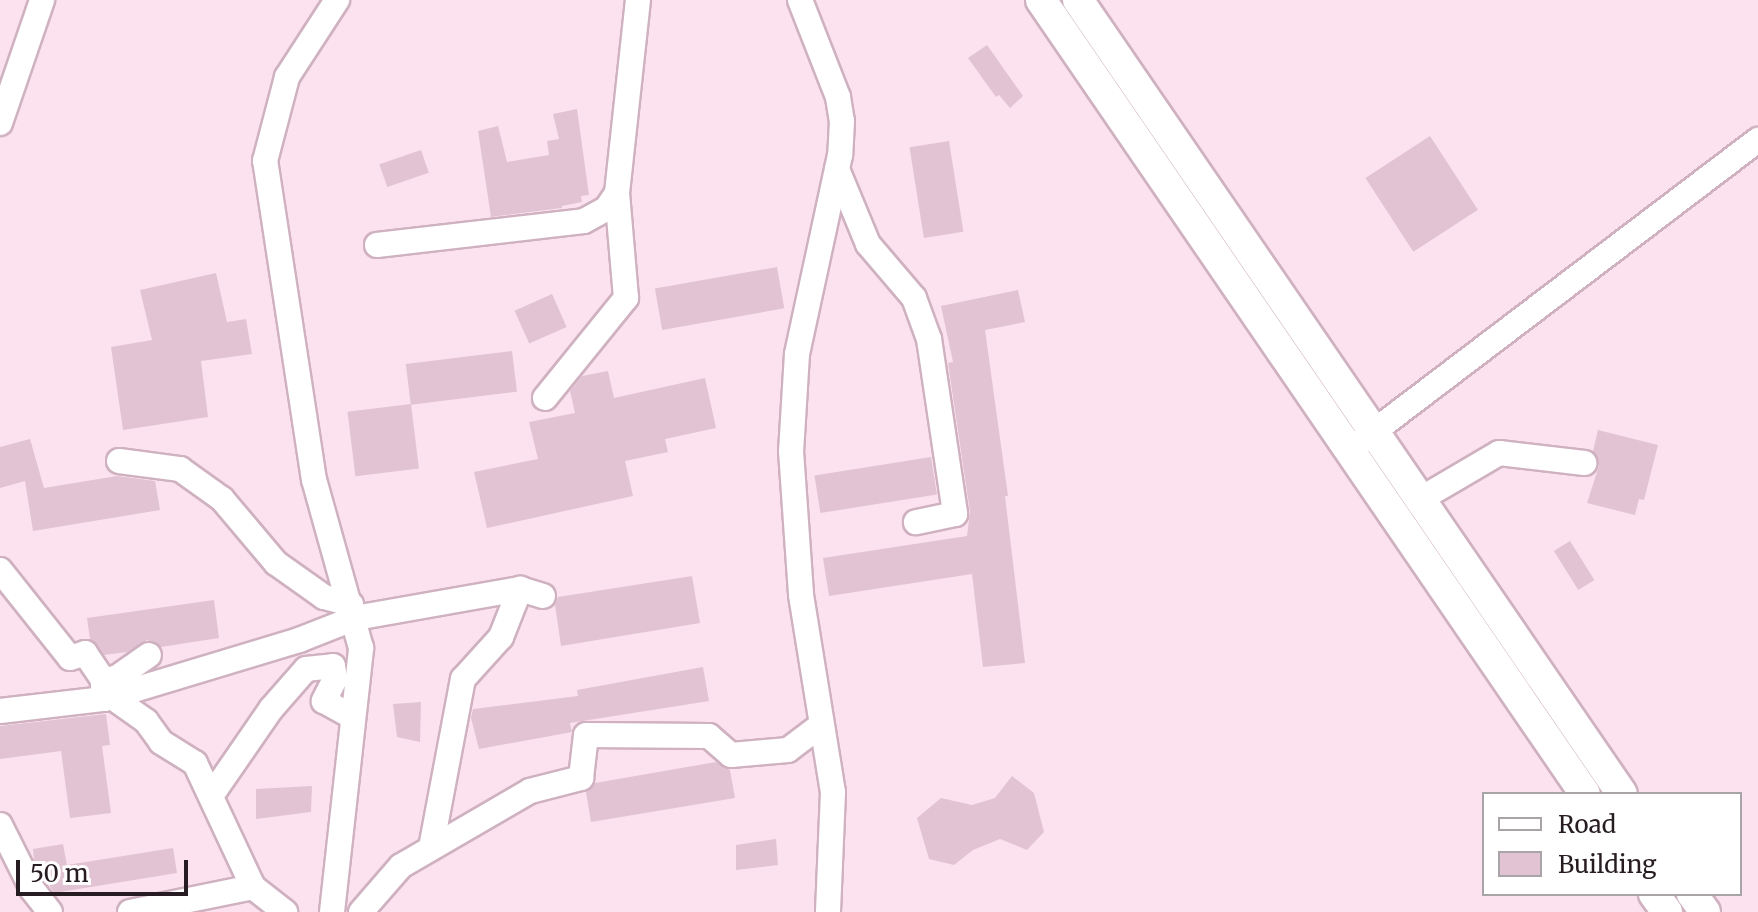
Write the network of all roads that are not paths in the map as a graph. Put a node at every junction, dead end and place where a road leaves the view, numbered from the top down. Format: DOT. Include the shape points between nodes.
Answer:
graph roads {
  1 [pos="42,0"];
  2 [pos="337,0"];
  3 [pos="638,0"];
  4 [pos="800,0"];
  5 [pos="1041,0"];
  6 [pos="1078,0"];
  7 [pos="0,123"];
  8 [pos="1758,140"];
  9 [pos="837,169"];
  10 [pos="617,193"];
  11 [pos="377,245"];
  12 [pos="545,398"];
  13 [pos="1373,433"];
  14 [pos="1348,450"];
  15 [pos="119,461"];
  16 [pos="1584,463"];
  17 [pos="1419,500"];
  18 [pos="916,522"];
  19 [pos="0,570"];
  20 [pos="353,611"];
  21 [pos="149,655"];
  22 [pos="106,692"];
  23 [pos="0,711"];
  24 [pos="353,717"];
  25 [pos="821,725"];
  26 [pos="1584,792"];
  27 [pos="1621,792"];
  28 [pos="211,796"];
  29 [pos="0,825"];
  30 [pos="431,848"];
  31 [pos="253,887"];
  32 [pos="50,912"];
  33 [pos="130,912"];
  34 [pos="285,912"];
  35 [pos="332,912"];
  36 [pos="361,912"];
  37 [pos="828,912"];
  1 -- 7 [label="street"];
  2 -- 20 [label="street" via="287,77 265,161 314,480"];
  3 -- 10 [label="street"];
  4 -- 9 [label="street" via="838,97 842,121"];
  5 -- 14 [label="main road"];
  6 -- 13 [label="main road"];
  8 -- 13 [label="street"];
  9 -- 18 [label="street" via="868,244 914,298 929,339 955,514"];
  9 -- 25 [label="street" via="797,354 791,451 801,595"];
  10 -- 11 [label="street" via="607,208 584,221"];
  10 -- 12 [label="street" via="626,298"];
  13 -- 14 [label="street"];
  13 -- 17 [label="main road"];
  14 -- 26 [label="main road"];
  15 -- 20 [label="street" via="180,469 222,499 276,563"];
  16 -- 17 [label="street" via="1499,453"];
  17 -- 27 [label="main road"];
  19 -- 22 [label="street" via="70,658 85,653"];
  20 -- 22 [label="street" via="299,640"];
  20 -- 24 [label="street" via="361,648"];
  20 -- 30 [label="street" via="532,593 463,679"];
  21 -- 22 [label="street" via="116,678"];
  22 -- 23 [label="street"];
  22 -- 28 [label="street" via="146,721 161,742 195,763"];
  24 -- 28 [label="street" via="324,701 335,679 333,666 306,669 271,709"];
  24 -- 35 [label="street"];
  25 -- 30 [label="street" via="788,750 731,755 709,736 586,735 581,778 530,791"];
  25 -- 37 [label="street" via="833,792"];
  28 -- 31 [label="street"];
  29 -- 32 [label="street" via="32,889"];
  30 -- 36 [label="street" via="401,866"];
  31 -- 33 [label="street"];
  31 -- 34 [label="street"];
}
